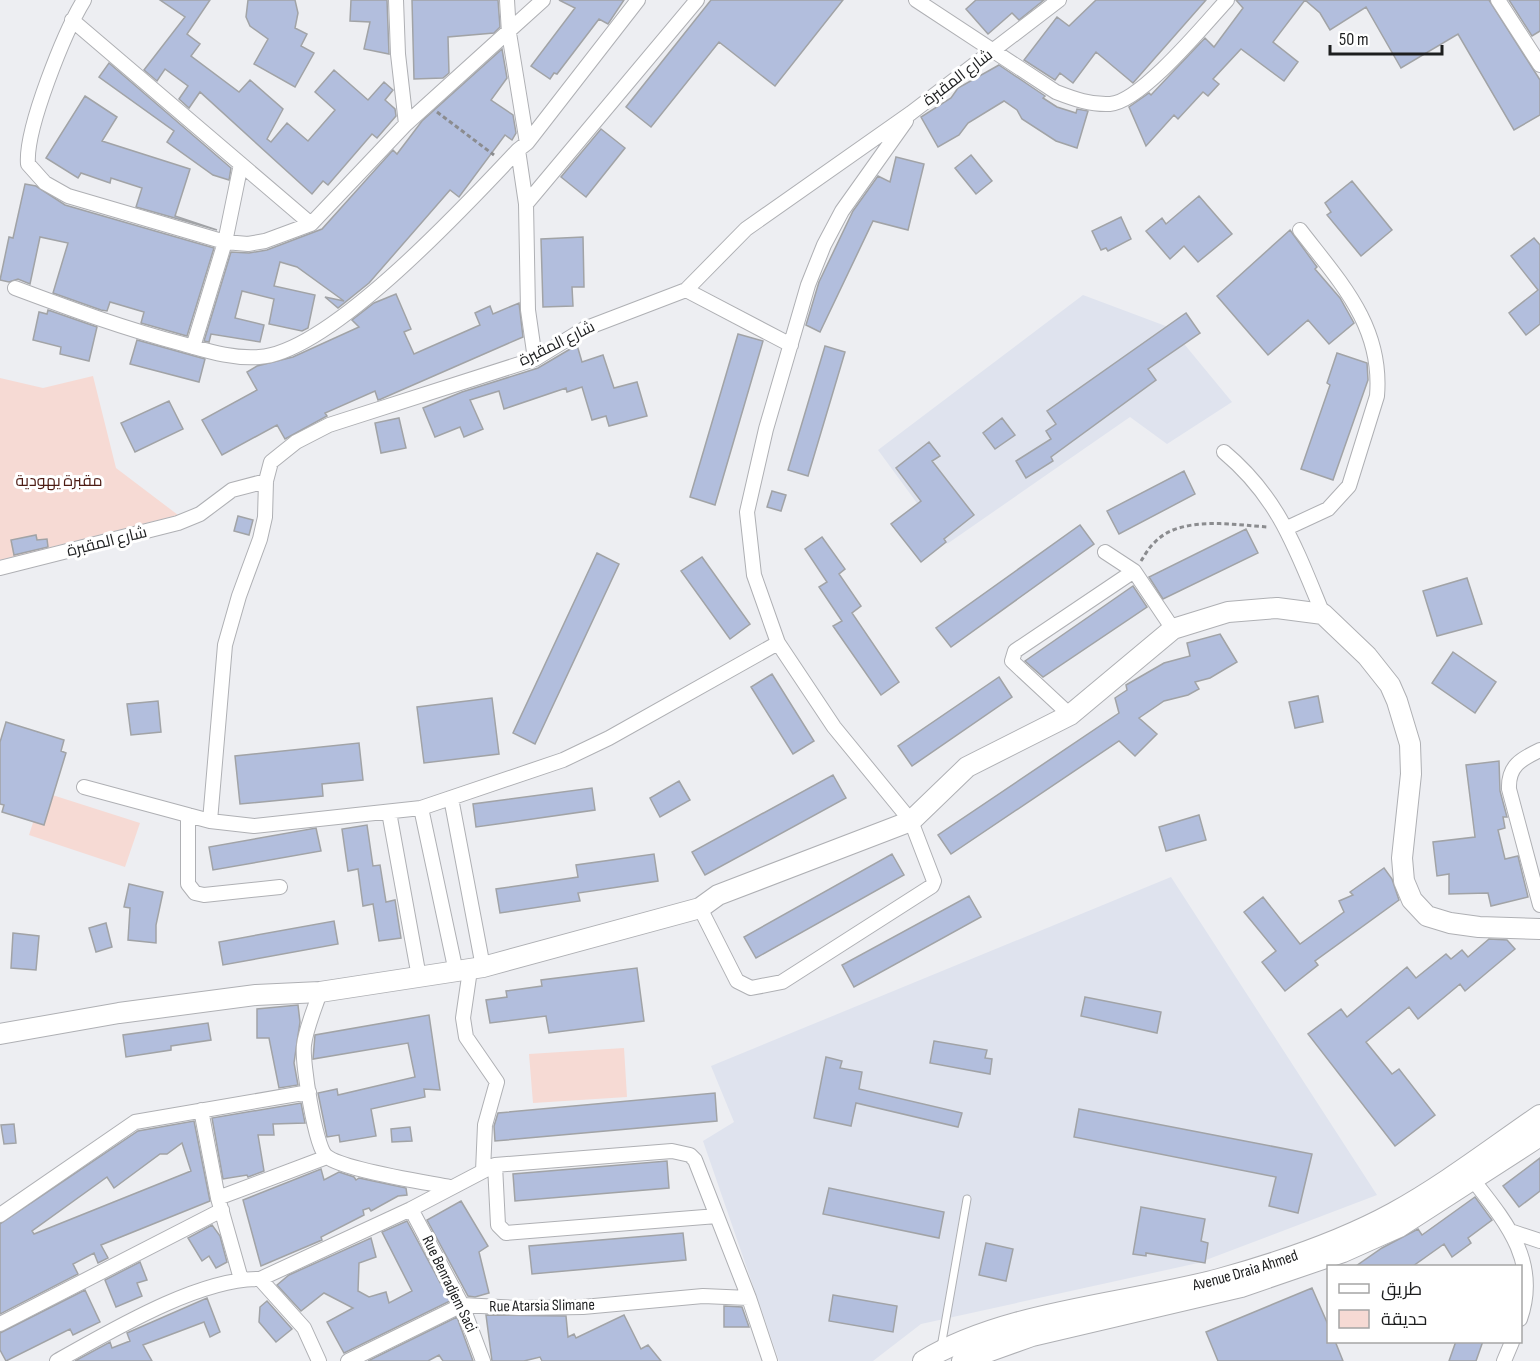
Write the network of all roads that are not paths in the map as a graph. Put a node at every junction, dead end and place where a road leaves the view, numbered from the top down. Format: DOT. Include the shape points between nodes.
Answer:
graph roads {
  1 [pos="84,0"];
  2 [pos="396,0"];
  3 [pos="507,0"];
  4 [pos="543,0"];
  5 [pos="639,0"];
  6 [pos="696,0"];
  7 [pos="916,0"];
  8 [pos="1059,0"];
  9 [pos="1227,0"];
  10 [pos="1498,0"];
  11 [pos="72,20"];
  12 [pos="509,33"];
  13 [pos="994,52"];
  14 [pos="1538,57"];
  15 [pos="912,113"];
  16 [pos="406,124"];
  17 [pos="522,146"];
  18 [pos="241,164"];
  19 [pos="526,204"];
  20 [pos="311,224"];
  21 [pos="1300,230"];
  22 [pos="225,242"];
  23 [pos="15,288"];
  24 [pos="686,290"];
  25 [pos="790,345"];
  26 [pos="193,347"];
  27 [pos="535,359"];
  28 [pos="1224,452"];
  29 [pos="266,481"];
  30 [pos="1287,528"];
  31 [pos="1105,552"];
  32 [pos="0,568"];
  33 [pos="1134,571"];
  34 [pos="1323,614"];
  35 [pos="1173,629"];
  36 [pos="778,643"];
  37 [pos="1070,715"];
  38 [pos="1540,750"];
  39 [pos="84,787"];
  40 [pos="451,798"];
  41 [pos="421,808"];
  42 [pos="389,812"];
  43 [pos="188,815"];
  44 [pos="210,821"];
  45 [pos="910,821"];
  46 [pos="280,887"];
  47 [pos="1538,888"];
  48 [pos="1540,905"];
  49 [pos="699,908"];
  50 [pos="1540,929"];
  51 [pos="470,970"];
  52 [pos="419,977"];
  53 [pos="320,992"];
  54 [pos="0,1034"];
  55 [pos="309,1092"];
  56 [pos="201,1110"];
  57 [pos="1540,1115"];
  58 [pos="1540,1136"];
  59 [pos="327,1157"];
  60 [pos="489,1168"];
  61 [pos="1473,1180"];
  62 [pos="450,1187"];
  63 [pos="967,1199"];
  64 [pos="220,1204"];
  65 [pos="411,1209"];
  66 [pos="0,1215"];
  67 [pos="717,1216"];
  68 [pos="1513,1232"];
  69 [pos="1540,1241"];
  70 [pos="241,1279"];
  71 [pos="260,1279"];
  72 [pos="749,1298"];
  73 [pos="462,1305"];
  74 [pos="1114,1310"];
  75 [pos="1522,1314"];
  76 [pos="0,1324"];
  77 [pos="1511,1343"];
  78 [pos="941,1350"];
  79 [pos="57,1361"];
  80 [pos="319,1361"];
  81 [pos="348,1361"];
  82 [pos="483,1361"];
  83 [pos="770,1361"];
  84 [pos="923,1361"];
  85 [pos="962,1361"];
  86 [pos="1504,1361"];
  1 -- 11 [label="street"];
  2 -- 16 [label="street"];
  3 -- 12 [label="street"];
  4 -- 12 [label="street"];
  5 -- 17 [label="street"];
  6 -- 19 [label="street"];
  7 -- 13 [label="street"];
  8 -- 13 [label="street, شارع المقبرة"];
  9 -- 13 [label="street" via="1142,90 1112,104 1080,102 1056,92"];
  10 -- 14 [label="street"];
  11 -- 18 [label="street"];
  11 -- 22 [label="street" via="28,145 28,164 45,183 68,196"];
  12 -- 16 [label="street"];
  12 -- 17 [label="street"];
  13 -- 15 [label="street, شارع المقبرة"];
  15 -- 24 [label="street, شارع المقبرة" via="746,229"];
  15 -- 25 [label="street" via="842,211 824,245"];
  16 -- 20 [label="street"];
  17 -- 19 [label="street"];
  17 -- 26 [label="street" via="406,262 333,325 301,343 261,357 228,356"];
  18 -- 20 [label="street"];
  18 -- 22 [label="street"];
  19 -- 27 [label="street" via="528,310"];
  20 -- 22 [label="street" via="265,241"];
  21 -- 30 [label="street" via="1355,303 1372,339 1378,382 1349,486 1328,509"];
  22 -- 26 [label="street"];
  23 -- 26 [label="street" via="117,327"];
  24 -- 25 [label="street"];
  24 -- 27 [label="street, شارع المقبرة" via="584,328"];
  25 -- 36 [label="street" via="747,512 754,575"];
  27 -- 29 [label="street, شارع المقبرة" via="329,425 296,442 271,462"];
  28 -- 30 [label="street" via="1258,483"];
  29 -- 32 [label="street, شارع المقبرة" via="232,490 200,514 178,523"];
  29 -- 44 [label="street" via="260,539 225,645"];
  30 -- 34 [label="street"];
  31 -- 33 [label="street"];
  33 -- 35 [label="street"];
  33 -- 37 [label="street" via="1015,651 1012,661"];
  34 -- 35 [label="street" via="1257,608 1228,612"];
  34 -- 50 [label="street" via="1367,656 1390,686 1404,719 1411,774 1402,858 1404,881 1412,900 1427,916 1450,922"];
  35 -- 37 [label="street"];
  36 -- 40 [label="street" via="572,756"];
  36 -- 45 [label="street" via="834,728"];
  37 -- 45 [label="street" via="967,767"];
  38 -- 47 [label="street" via="1522,758 1509,777"];
  39 -- 43 [label="street"];
  40 -- 41 [label="street"];
  40 -- 51 [label="street"];
  41 -- 42 [label="street"];
  41 -- 51 [label="street"];
  42 -- 44 [label="street" via="254,826"];
  42 -- 52 [label="street"];
  43 -- 44 [label="street"];
  43 -- 46 [label="street" via="188,884 195,892 204,895"];
  45 -- 49 [label="street" via="718,895"];
  45 -- 49 [label="street" via="932,874 932,886 782,982 751,988 737,981"];
  47 -- 48 [label="street"];
  49 -- 51 [label="street"];
  51 -- 52 [label="street"];
  51 -- 60 [label="street" via="463,1018 466,1037 497,1082 485,1125"];
  52 -- 53 [label="street"];
  53 -- 54 [label="street" via="256,995"];
  53 -- 55 [label="street" via="304,1045"];
  55 -- 56 [label="street"];
  55 -- 59 [label="street" via="319,1148"];
  56 -- 64 [label="street"];
  56 -- 66 [label="street" via="135,1122"];
  57 -- 74 [label="street, Avenue Draia Ahmed" via="1417,1199 1353,1232 1248,1271"];
  58 -- 61 [label="street, Avenue Draia Ahmed"];
  59 -- 62 [label="street"];
  59 -- 64 [label="street"];
  60 -- 62 [label="street"];
  60 -- 67 [label="street" via="682,1152 695,1160"];
  60 -- 67 [label="street" via="498,1225 506,1233"];
  61 -- 68 [label="street"];
  61 -- 74 [label="street, Avenue Draia Ahmed" via="1399,1227 1293,1271 1191,1300"];
  62 -- 65 [label="street"];
  63 -- 78 [label="lane"];
  64 -- 70 [label="street"];
  64 -- 76 [label="street"];
  65 -- 71 [label="street"];
  65 -- 73 [label="street, Rue Benradjem Saci"];
  67 -- 72 [label="street"];
  68 -- 69 [label="street"];
  68 -- 75 [label="street" via="1527,1274"];
  70 -- 71 [label="street"];
  70 -- 79 [label="street" via="215,1284 172,1302"];
  71 -- 80 [label="street" via="304,1328"];
  72 -- 73 [label="street, Rue Atarsia Slimane" via="703,1296 584,1307"];
  72 -- 83 [label="street"];
  73 -- 81 [label="street, Rue Atarsia Slimane"];
  73 -- 82 [label="street, Rue Benradjem Saci"];
  74 -- 78 [label="street, Avenue Draia Ahmed" via="1022,1322"];
  74 -- 85 [label="street, Avenue Draia Ahmed"];
  77 -- 86 [label="street"];
  78 -- 84 [label="street, Avenue Draia Ahmed"];
}
